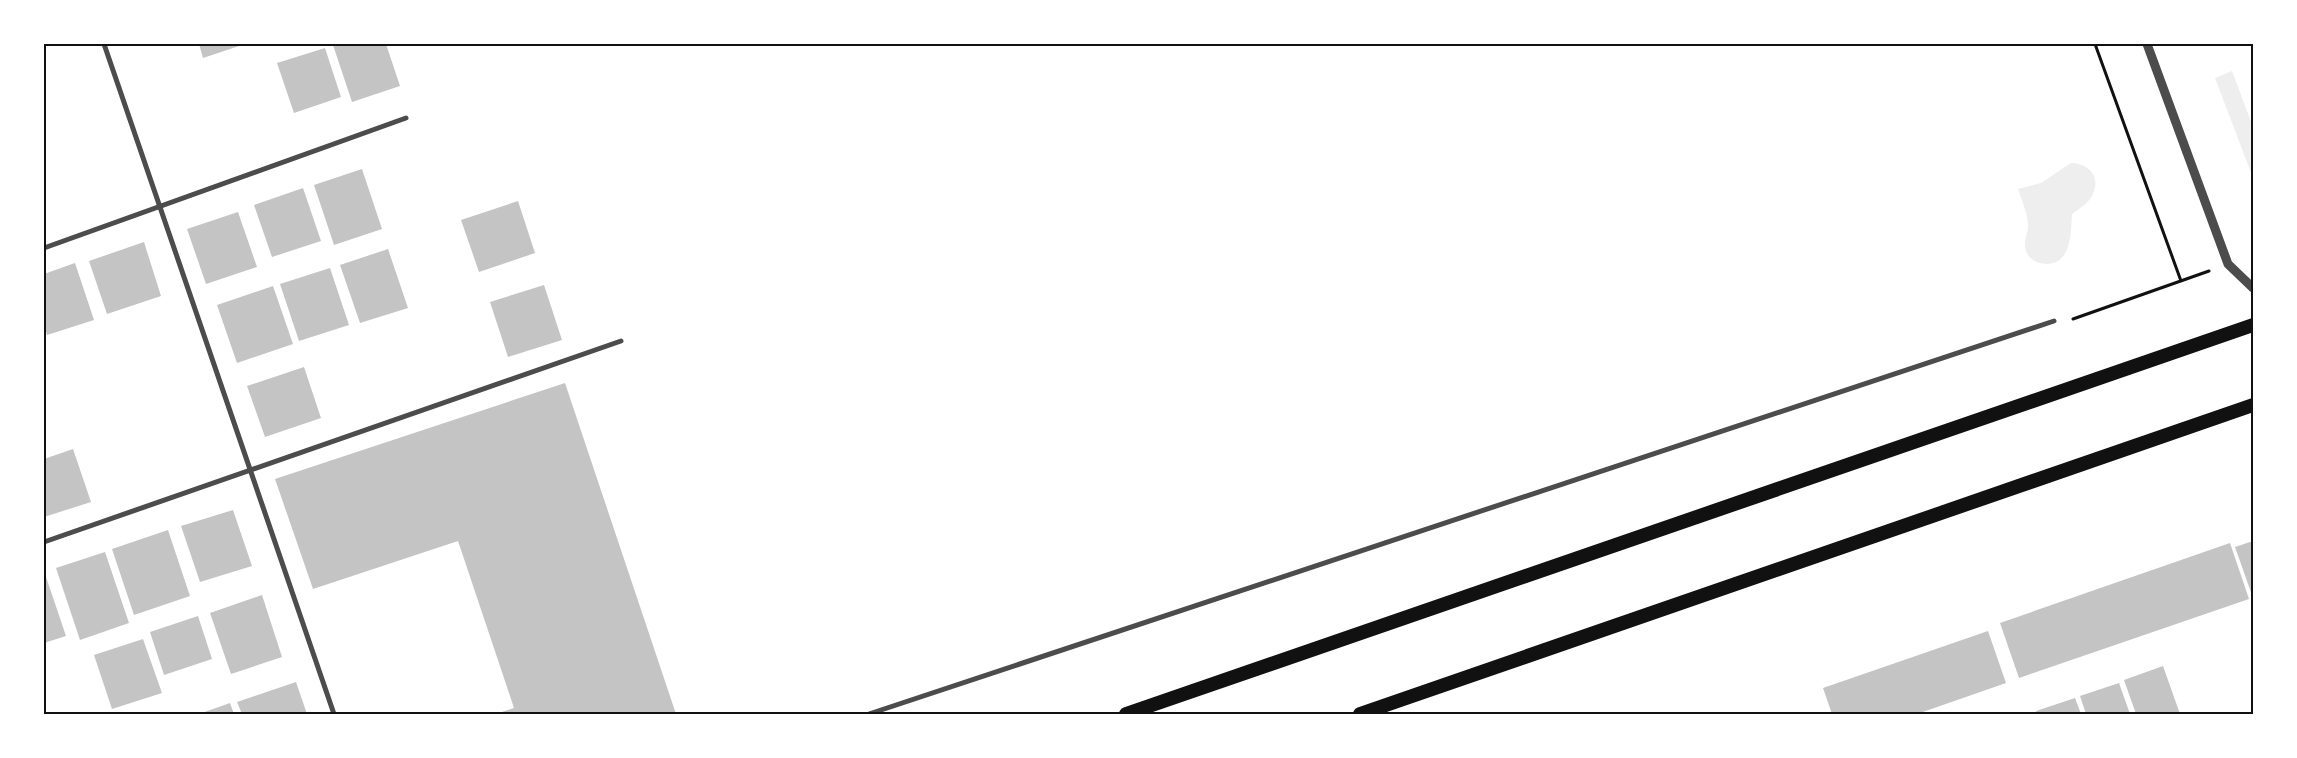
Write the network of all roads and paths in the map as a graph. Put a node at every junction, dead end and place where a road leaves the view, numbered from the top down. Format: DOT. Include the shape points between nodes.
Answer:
graph roads {
  1 [pos="104,44"];
  2 [pos="2095,44"];
  3 [pos="2147,44"];
  4 [pos="406,118"];
  5 [pos="160,206"];
  6 [pos="44,248"];
  7 [pos="2228,264"];
  8 [pos="2181,281"];
  9 [pos="2253,288"];
  10 [pos="2073,319"];
  11 [pos="2054,321"];
  12 [pos="2253,325"];
  13 [pos="621,341"];
  14 [pos="2253,405"];
  15 [pos="250,470"];
  16 [pos="44,542"];
  17 [pos="334,714"];
  18 [pos="869,714"];
  19 [pos="1126,714"];
  20 [pos="1360,714"];
  1 -- 5 [label="street"];
  2 -- 8 [label="path"];
  3 -- 7 [label="street"];
  4 -- 5 [label="street"];
  5 -- 6 [label="street"];
  5 -- 15 [label="street"];
  7 -- 8 [label="path"];
  7 -- 9 [label="street"];
  8 -- 10 [label="path"];
  11 -- 18 [label="street"];
  12 -- 19 [label="highway"];
  13 -- 15 [label="street"];
  14 -- 20 [label="highway"];
  15 -- 16 [label="street"];
  15 -- 17 [label="street"];
}
